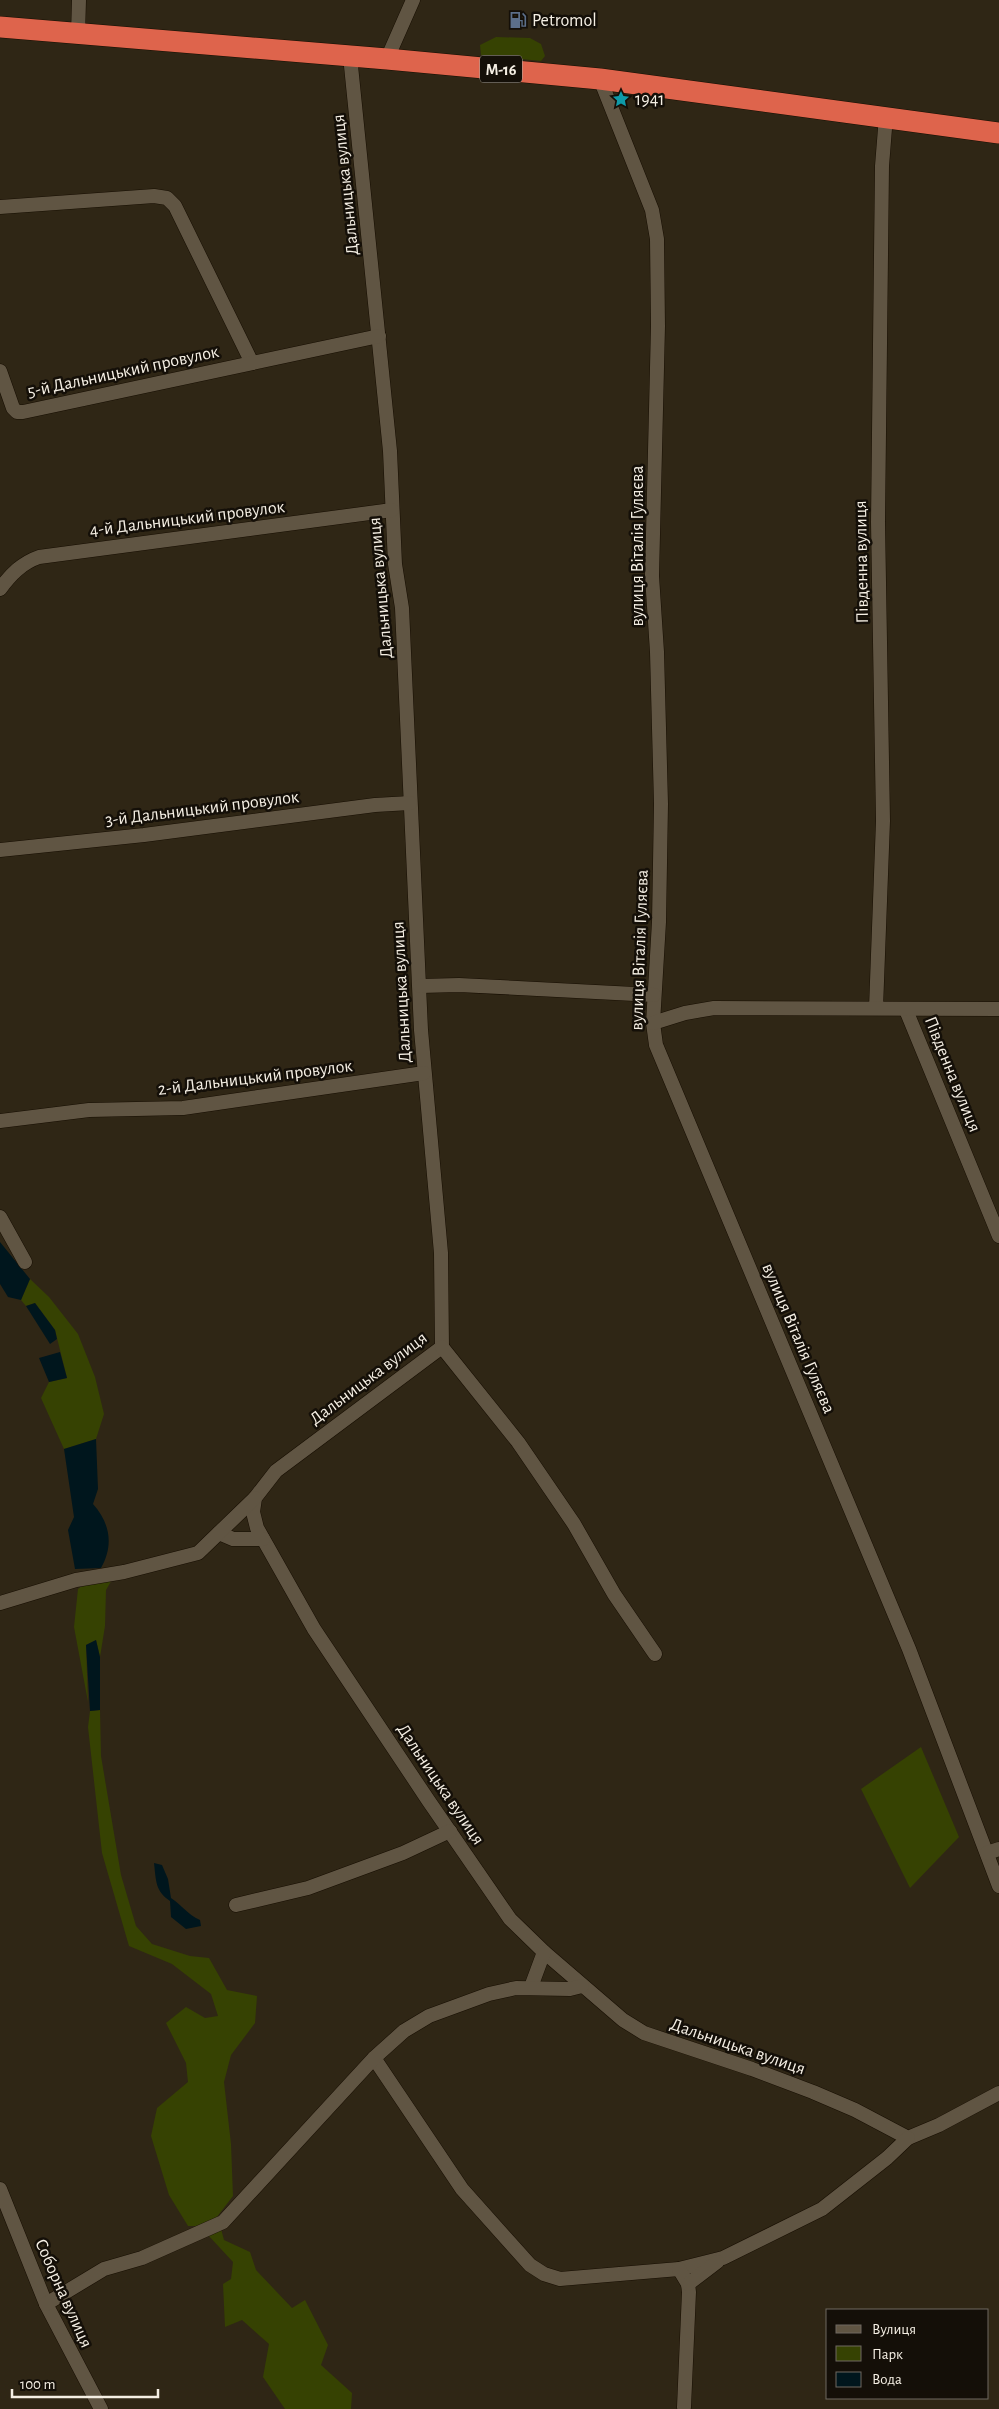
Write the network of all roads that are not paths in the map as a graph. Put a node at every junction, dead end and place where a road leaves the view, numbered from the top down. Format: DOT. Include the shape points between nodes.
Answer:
graph roads {
  1 [pos="79,0"];
  2 [pos="413,0"];
  3 [pos="0,27"];
  4 [pos="78,34"];
  5 [pos="350,56"];
  6 [pos="387,59"];
  7 [pos="600,79"];
  8 [pos="886,116"];
  9 [pos="999,133"];
  10 [pos="0,207"];
  11 [pos="379,336"];
  12 [pos="252,363"];
  13 [pos="0,372"];
  14 [pos="392,510"];
  15 [pos="0,589"];
  16 [pos="410,803"];
  17 [pos="0,850"];
  18 [pos="420,986"];
  19 [pos="654,996"];
  20 [pos="876,1008"];
  21 [pos="999,1009"];
  22 [pos="906,1010"];
  23 [pos="653,1023"];
  24 [pos="424,1073"];
  25 [pos="0,1121"];
  26 [pos="0,1217"];
  27 [pos="999,1236"];
  28 [pos="25,1262"];
  29 [pos="442,1347"];
  30 [pos="255,1498"];
  31 [pos="219,1533"];
  32 [pos="263,1538"];
  33 [pos="0,1603"];
  34 [pos="654,1654"];
  35 [pos="450,1831"];
  36 [pos="993,1851"];
  37 [pos="999,1886"];
  38 [pos="236,1905"];
  39 [pos="544,1952"];
  40 [pos="582,1986"];
  41 [pos="531,1987"];
  42 [pos="374,2058"];
  43 [pos="999,2093"];
  44 [pos="908,2138"];
  45 [pos="0,2189"];
  46 [pos="723,2258"];
  47 [pos="679,2269"];
  48 [pos="688,2284"];
  49 [pos="46,2304"];
  50 [pos="684,2407"];
  51 [pos="101,2409"];
  1 -- 4 [label="street"];
  2 -- 6 [label="street"];
  3 -- 4 [label="highway, М-16"];
  4 -- 5 [label="highway, М-16"];
  5 -- 6 [label="highway, М-16"];
  5 -- 11 [label="street, Дальницька вулиця"];
  6 -- 7 [label="highway, М-16"];
  7 -- 8 [label="highway, М-16"];
  7 -- 19 [label="street, вулиця Віталія Гуляєва" via="652,210 658,239 652,576 661,804"];
  8 -- 9 [label="highway, М-16"];
  8 -- 20 [label="street, Південна вулиця" via="882,166 878,512 884,821"];
  10 -- 12 [label="street, 5-й Дальницький провулок" via="154,196 167,198 175,206"];
  11 -- 12 [label="street, 5-й Дальницький провулок"];
  11 -- 14 [label="street, Дальницька вулиця"];
  12 -- 13 [label="street, 5-й Дальницький провулок" via="23,412 13,408"];
  14 -- 15 [label="street, 4-й Дальницький провулок" via="39,556 18,568"];
  14 -- 16 [label="street, Дальницька вулиця" via="403,618"];
  16 -- 17 [label="street, 3-й Дальницький провулок" via="375,804 144,835"];
  16 -- 18 [label="street, Дальницька вулиця"];
  18 -- 19 [label="street" via="459,985"];
  18 -- 24 [label="street, Дальницька вулиця"];
  19 -- 23 [label="street, вулиця Віталія Гуляєва"];
  20 -- 22 [label="street"];
  20 -- 23 [label="street" via="714,1008"];
  21 -- 22 [label="street"];
  22 -- 27 [label="street, Південна вулиця"];
  23 -- 36 [label="street, вулиця Віталія Гуляєва" via="656,1045"];
  24 -- 25 [label="street, 2-й Дальницький провулок" via="183,1108 89,1110"];
  24 -- 29 [label="street, Дальницька вулиця" via="440,1253"];
  26 -- 28 [label="street"];
  29 -- 30 [label="street, Дальницька вулиця" via="276,1470"];
  29 -- 34 [label="street" via="518,1442 568,1515"];
  30 -- 31 [label="street"];
  30 -- 32 [label="street, Дальницька вулиця" via="254,1518"];
  31 -- 32 [label="street" via="232,1539"];
  31 -- 33 [label="street" via="191,1556 76,1580"];
  32 -- 35 [label="street, Дальницька вулиця" via="314,1629"];
  35 -- 38 [label="street" via="403,1853 308,1888"];
  35 -- 39 [label="street, Дальницька вулиця" via="510,1919"];
  36 -- 37 [label="street, вулиця Віталія Гуляєва"];
  39 -- 40 [label="street, Дальницька вулиця"];
  39 -- 41 [label="street"];
  40 -- 41 [label="street" via="570,1989"];
  40 -- 44 [label="street, Дальницька вулиця" via="644,2033 813,2092"];
  41 -- 42 [label="street" via="489,1994 430,2016 404,2031"];
  42 -- 47 [label="street" via="462,2189 530,2264 544,2274 560,2278"];
  42 -- 49 [label="street" via="231,2215 218,2225 142,2258 104,2269"];
  43 -- 44 [label="street"];
  44 -- 46 [label="street" via="822,2208"];
  45 -- 49 [label="street, Соборна вулиця"];
  46 -- 47 [label="street"];
  46 -- 48 [label="street"];
  47 -- 48 [label="street"];
  48 -- 50 [label="street"];
  49 -- 51 [label="street, Соборна вулиця"];
}
